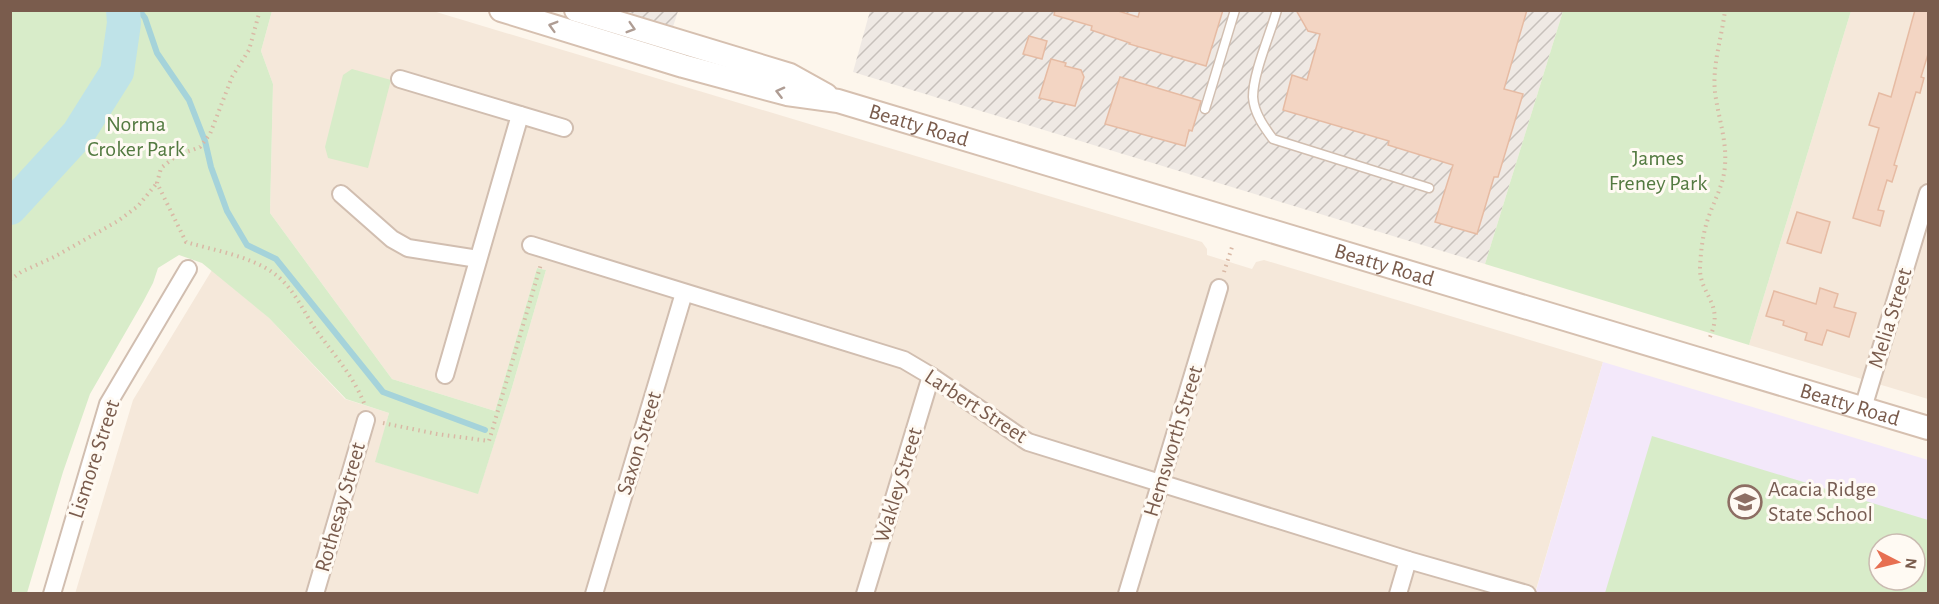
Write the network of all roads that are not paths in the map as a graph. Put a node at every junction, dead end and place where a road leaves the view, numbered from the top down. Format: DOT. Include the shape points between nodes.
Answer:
graph roads {
  1 [pos="501,10"];
  2 [pos="576,10"];
  3 [pos="1235,10"];
  4 [pos="1277,10"];
  5 [pos="400,79"];
  6 [pos="838,101"];
  7 [pos="1205,109"];
  8 [pos="520,115"];
  9 [pos="564,128"];
  10 [pos="1429,188"];
  11 [pos="1929,193"];
  12 [pos="341,194"];
  13 [pos="539,247"];
  14 [pos="478,258"];
  15 [pos="188,269"];
  16 [pos="1219,288"];
  17 [pos="684,293"];
  18 [pos="445,375"];
  19 [pos="931,376"];
  20 [pos="1863,408"];
  21 [pos="366,420"];
  22 [pos="1929,428"];
  23 [pos="1160,483"];
  24 [pos="1408,560"];
  25 [pos="52,594"];
  26 [pos="315,594"];
  27 [pos="594,594"];
  28 [pos="865,594"];
  29 [pos="1127,594"];
  30 [pos="1398,594"];
  31 [pos="1527,594"];
  6 -- 1 [label="main road, Beatty Road, one-way" via="787,94"];
  2 -- 6 [label="main road, Beatty Road, one-way" via="790,75"];
  3 -- 7 [label="lane"];
  4 -- 10 [label="lane" via="1253,99 1260,121 1273,139"];
  5 -- 8 [label="street"];
  6 -- 20 [label="main road, Beatty Road"];
  8 -- 9 [label="street"];
  8 -- 14 [label="street"];
  11 -- 20 [label="street, Melia Street"];
  12 -- 14 [label="street" via="392,239 408,248"];
  13 -- 17 [label="street, Larbert Street"];
  14 -- 18 [label="street"];
  15 -- 25 [label="street, Lismore Street" via="108,404"];
  16 -- 23 [label="street, Hemsworth Street"];
  17 -- 19 [label="street, Larbert Street" via="904,360"];
  17 -- 27 [label="street, Saxon Street"];
  19 -- 23 [label="street, Larbert Street" via="1028,442"];
  19 -- 28 [label="street, Wakley Street"];
  20 -- 22 [label="main road, Beatty Road"];
  21 -- 26 [label="street, Rothesay Street"];
  23 -- 24 [label="street, Larbert Street"];
  23 -- 29 [label="street, Hemsworth Street"];
  24 -- 30 [label="street"];
  24 -- 31 [label="street, Larbert Street"];
}
